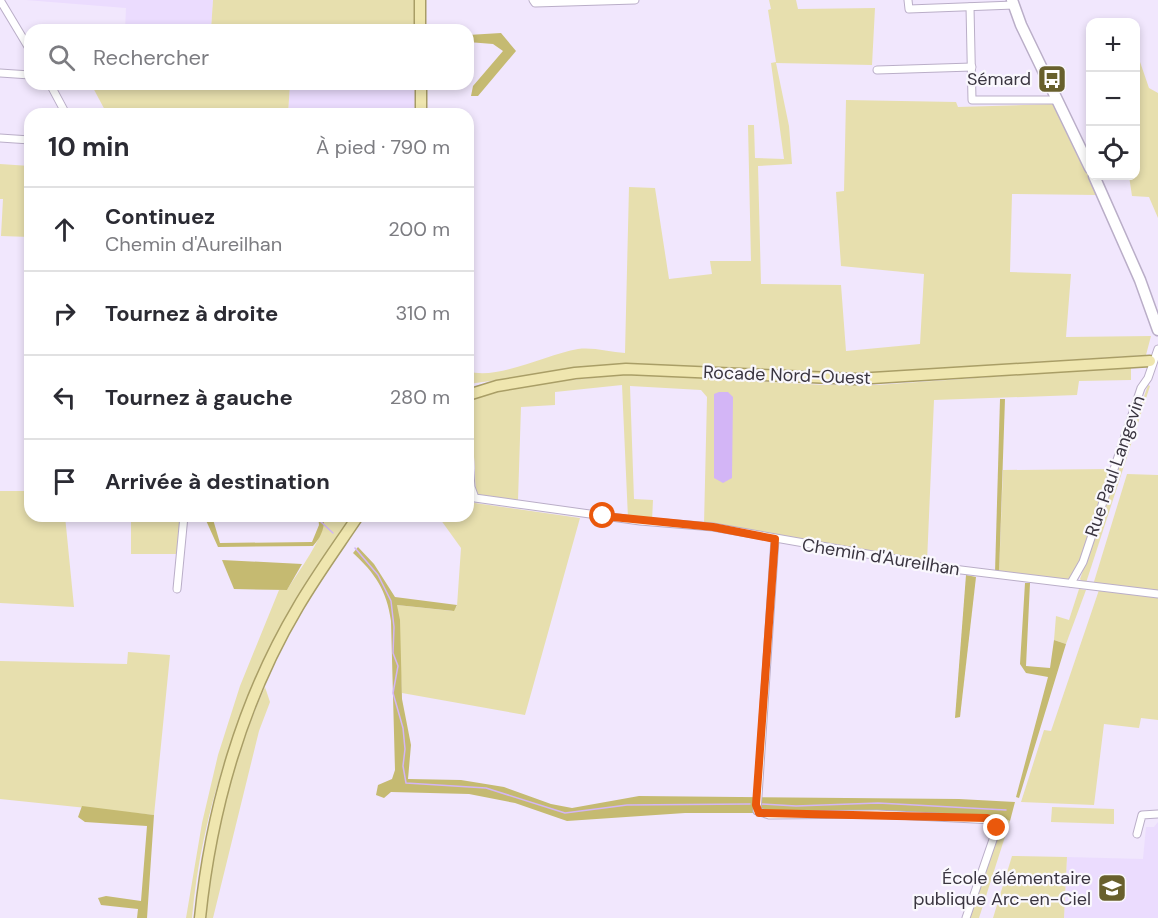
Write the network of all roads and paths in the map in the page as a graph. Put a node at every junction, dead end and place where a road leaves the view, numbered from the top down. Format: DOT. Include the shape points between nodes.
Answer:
graph roads {
  1 [pos="0,0"];
  2 [pos="420,0"];
  3 [pos="533,0"];
  4 [pos="635,0"];
  5 [pos="908,0"];
  6 [pos="565,1"];
  7 [pos="1013,2"];
  8 [pos="970,6"];
  9 [pos="420,24"];
  10 [pos="24,40"];
  11 [pos="972,67"];
  12 [pos="877,70"];
  13 [pos="0,73"];
  14 [pos="24,75"];
  15 [pos="53,90"];
  16 [pos="421,90"];
  17 [pos="1058,100"];
  18 [pos="63,108"];
  19 [pos="421,108"];
  20 [pos="0,138"];
  21 [pos="24,140"];
  22 [pos="1086,160"];
  23 [pos="1096,180"];
  24 [pos="1158,330"];
  25 [pos="1158,349"];
  26 [pos="1150,361"];
  27 [pos="474,386"];
  28 [pos="498,386"];
  29 [pos="474,393"];
  30 [pos="474,496"];
  31 [pos="183,522"];
  32 [pos="354,522"];
  33 [pos="775,539"];
  34 [pos="1071,583"];
  35 [pos="177,589"];
  36 [pos="1158,594"];
  37 [pos="1158,814"];
  38 [pos="1137,834"];
  39 [pos="200,918"];
  40 [pos="966,918"];
  1 -- 10 [label="street"];
  2 -- 9 [label="main road"];
  3 -- 6 [label="street"];
  4 -- 6 [label="street"];
  5 -- 8 [label="street" via="909,9"];
  7 -- 8 [label="street"];
  7 -- 17 [label="main road"];
  8 -- 11 [label="street"];
  11 -- 12 [label="street"];
  11 -- 17 [label="street" via="972,100"];
  13 -- 14 [label="street"];
  15 -- 18 [label="street"];
  16 -- 19 [label="main road"];
  17 -- 22 [label="main road"];
  20 -- 21 [label="street"];
  23 -- 24 [label="main road"];
  25 -- 34 [label="street, Rue Paul Langevin" via="1141,388 1083,562"];
  26 -- 28 [label="main road, Rocade Nord-Ouest" via="847,380 626,369"];
  27 -- 28 [label="main road, Rocade Nord-Ouest"];
  28 -- 29 [label="main road, Rocade Nord-Ouest"];
  30 -- 33 [label="street, Chemin d'Aureilhan" via="640,521 713,527"];
  31 -- 35 [label="street"];
  32 -- 39 [label="main road" via="297,608 263,676 224,781"];
  33 -- 34 [label="street, Chemin d'Aureilhan" via="953,569"];
  33 -- 40 [label="street" via="757,811 769,815 877,814 993,820 997,828"];
  34 -- 36 [label="street, Chemin d'Aureilhan"];
  37 -- 38 [label="street" via="1142,816"];
}
